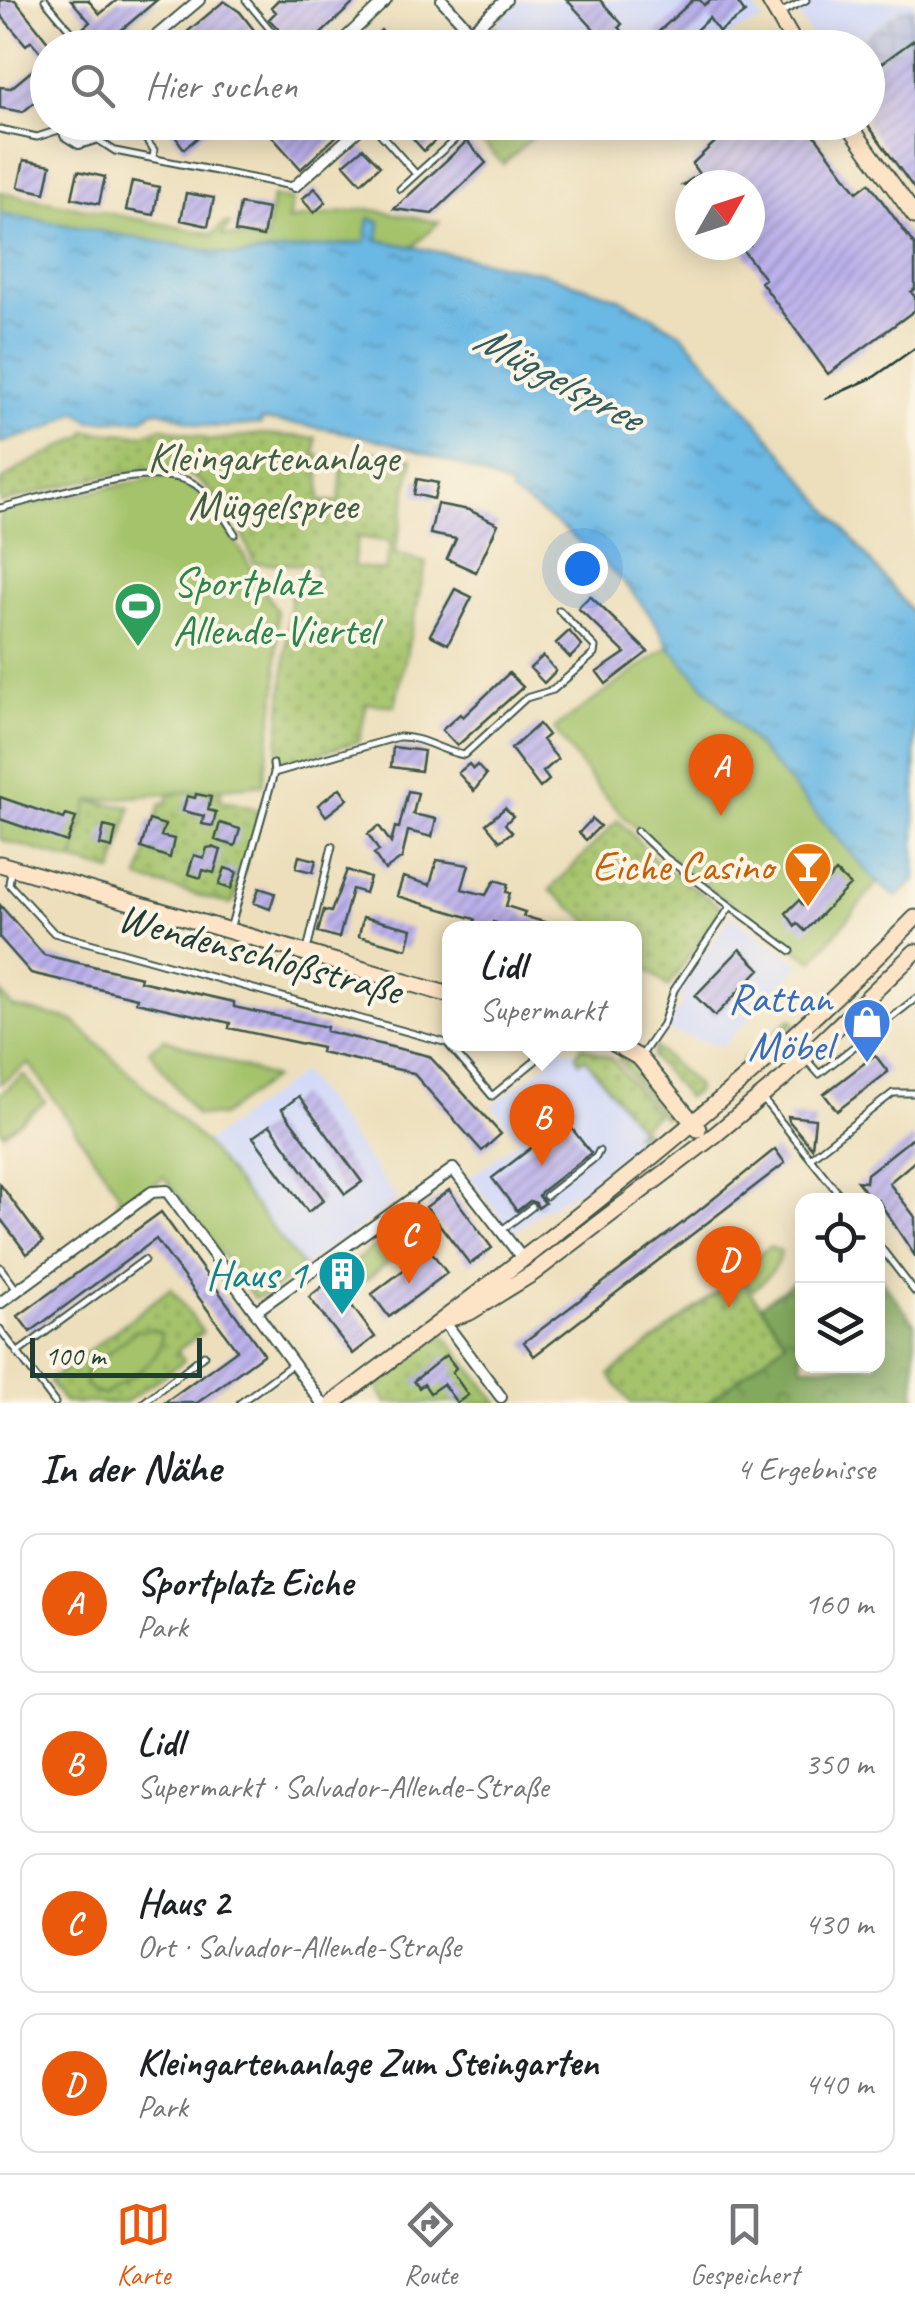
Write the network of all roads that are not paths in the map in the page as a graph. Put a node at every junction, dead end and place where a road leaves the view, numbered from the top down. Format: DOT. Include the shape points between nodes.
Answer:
graph roads {
  1 [pos="45,0"];
  2 [pos="200,0"];
  3 [pos="246,0"];
  4 [pos="386,0"];
  5 [pos="442,0"];
  6 [pos="506,0"];
  7 [pos="806,0"];
  8 [pos="773,7"];
  9 [pos="70,30"];
  10 [pos="164,30"];
  11 [pos="270,30"];
  12 [pos="358,30"];
  13 [pos="469,30"];
  14 [pos="473,30"];
  15 [pos="786,30"];
  16 [pos="0,129"];
  17 [pos="30,135"];
  18 [pos="98,140"];
  19 [pos="146,140"];
  20 [pos="348,140"];
  21 [pos="385,140"];
  22 [pos="454,140"];
  23 [pos="860,140"];
  24 [pos="153,158"];
  25 [pos="416,174"];
  26 [pos="295,186"];
  27 [pos="400,189"];
  28 [pos="915,216"];
  29 [pos="0,508"];
  30 [pos="234,534"];
  31 [pos="559,610"];
  32 [pos="273,764"];
  33 [pos="274,773"];
  34 [pos="636,830"];
  35 [pos="332,846"];
  36 [pos="6,866"];
  37 [pos="730,907"];
  38 [pos="910,923"];
  39 [pos="230,932"];
  40 [pos="791,951"];
  41 [pos="915,952"];
  42 [pos="306,954"];
  43 [pos="442,993"];
  44 [pos="915,999"];
  45 [pos="790,1040"];
  46 [pos="442,1042"];
  47 [pos="454,1051"];
  48 [pos="538,1051"];
  49 [pos="627,1051"];
  50 [pos="640,1058"];
  51 [pos="806,1058"];
  52 [pos="915,1093"];
  53 [pos="761,1097"];
  54 [pos="692,1123"];
  55 [pos="706,1140"];
  56 [pos="599,1151"];
  57 [pos="810,1158"];
  58 [pos="838,1193"];
  59 [pos="546,1196"];
  60 [pos="532,1207"];
  61 [pos="501,1231"];
  62 [pos="885,1253"];
  63 [pos="522,1258"];
  64 [pos="144,1260"];
  65 [pos="0,1267"];
  66 [pos="533,1273"];
  67 [pos="17,1290"];
  68 [pos="915,1292"];
  69 [pos="0,1303"];
  70 [pos="256,1311"];
  71 [pos="443,1320"];
  72 [pos="0,1329"];
  73 [pos="17,1352"];
  74 [pos="204,1356"];
  75 [pos="294,1363"];
  76 [pos="502,1400"];
  77 [pos="55,1403"];
  78 [pos="143,1403"];
  79 [pos="240,1403"];
  80 [pos="322,1403"];
  81 [pos="333,1403"];
  1 -- 9 [label="lane"];
  2 -- 10 [label="street"];
  3 -- 11 [label="lane"];
  4 -- 12 [label="street"];
  5 -- 13 [label="street"];
  6 -- 14 [label="street"];
  7 -- 8 [label="lane"];
  8 -- 15 [label="main road"];
  16 -- 17 [label="lane"];
  18 -- 24 [label="lane"];
  19 -- 24 [label="lane"];
  20 -- 26 [label="street"];
  21 -- 25 [label="lane"];
  22 -- 25 [label="lane"];
  23 -- 28 [label="main road"];
  24 -- 26 [label="lane"];
  25 -- 27 [label="lane"];
  29 -- 30 [label="lane" via="136,476 172,474 200,488"];
  31 -- 33 [label="lane" via="595,647 594,654 553,690 526,698 464,755 398,737"];
  32 -- 33 [label="lane"];
  33 -- 39 [label="lane, Wendenschloßstraße"];
  34 -- 37 [label="lane"];
  35 -- 42 [label="lane"];
  36 -- 39 [label="main road, Wendenschloßstraße"];
  36 -- 46 [label="lane, Wendenschloßstraße" via="10,884 54,933"];
  37 -- 40 [label="lane"];
  37 -- 50 [label="lane" via="674,990 664,1024"];
  38 -- 45 [label="main road"];
  39 -- 42 [label="main road, Wendenschloßstraße"];
  41 -- 51 [label="main road"];
  42 -- 43 [label="main road, Wendenschloßstraße"];
  44 -- 51 [label="lane" via="819,1074"];
  45 -- 51 [label="lane"];
  45 -- 54 [label="main road"];
  47 -- 48 [label="lane, Wendenschloßstraße" via="492,1096 535,1061"];
  49 -- 50 [label="main road"];
  50 -- 54 [label="main road"];
  51 -- 53 [label="main road"];
  52 -- 57 [label="lane" via="893,1093"];
  53 -- 55 [label="main road"];
  53 -- 57 [label="lane"];
  54 -- 55 [label="main road"];
  54 -- 63 [label="main road"];
  55 -- 66 [label="main road"];
  56 -- 59 [label="lane"];
  57 -- 58 [label="lane"];
  60 -- 61 [label="lane"];
  61 -- 63 [label="street"];
  61 -- 70 [label="street" via="453,1170"];
  62 -- 68 [label="lane"];
  63 -- 66 [label="lane"];
  63 -- 71 [label="main road"];
  64 -- 73 [label="lane"];
  65 -- 67 [label="lane"];
  66 -- 71 [label="main road" via="470,1312"];
  67 -- 69 [label="street"];
  67 -- 70 [label="street" via="158,1190 168,1191"];
  70 -- 75 [label="street"];
  71 -- 76 [label="street"];
  71 -- 81 [label="main road"];
  72 -- 73 [label="lane"];
  73 -- 77 [label="lane"];
  74 -- 78 [label="lane"];
  75 -- 79 [label="lane"];
  75 -- 80 [label="street"];
}
